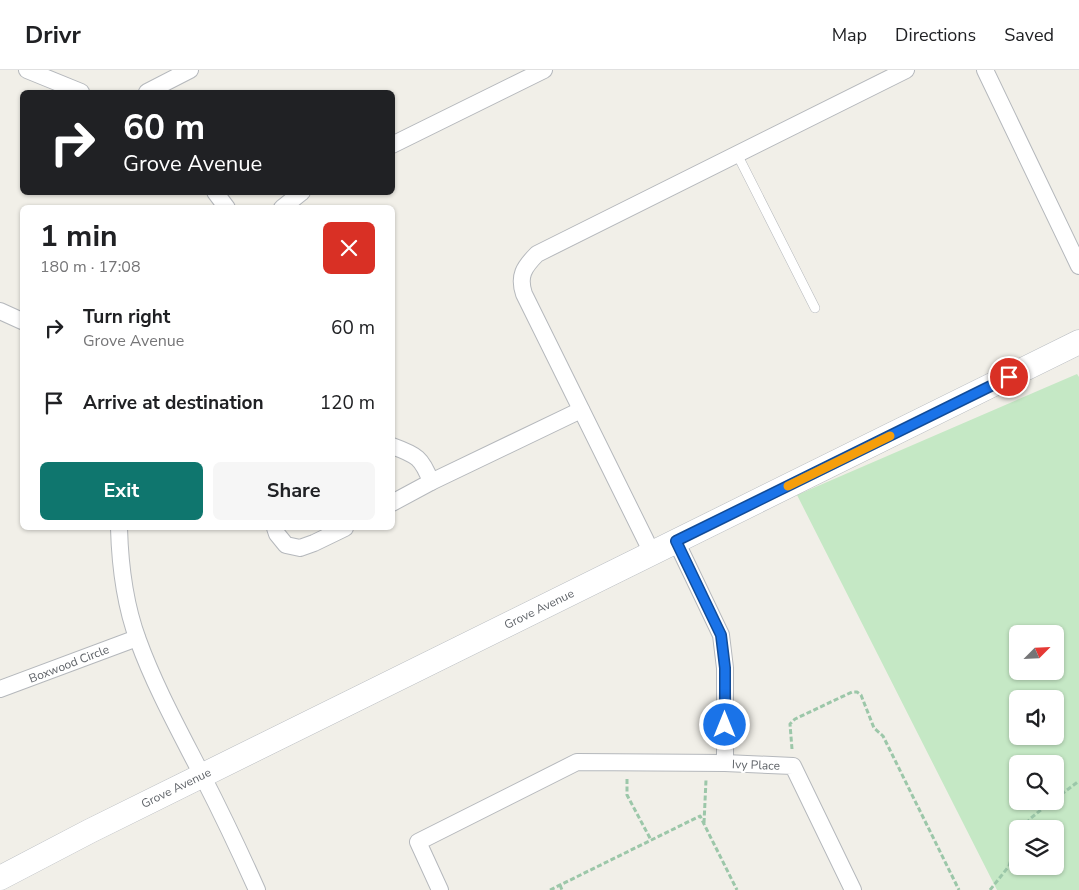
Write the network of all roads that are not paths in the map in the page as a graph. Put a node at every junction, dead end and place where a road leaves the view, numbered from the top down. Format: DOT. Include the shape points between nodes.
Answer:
graph roads {
  1 [pos="28,70"];
  2 [pos="190,70"];
  3 [pos="543,70"];
  4 [pos="906,70"];
  5 [pos="985,70"];
  6 [pos="76,90"];
  7 [pos="155,90"];
  8 [pos="395,144"];
  9 [pos="737,154"];
  10 [pos="298,195"];
  11 [pos="286,205"];
  12 [pos="1079,266"];
  13 [pos="814,308"];
  14 [pos="0,311"];
  15 [pos="20,320"];
  16 [pos="1079,342"];
  17 [pos="581,410"];
  18 [pos="395,447"];
  19 [pos="432,482"];
  20 [pos="395,501"];
  21 [pos="119,530"];
  22 [pos="276,530"];
  23 [pos="341,530"];
  24 [pos="676,541"];
  25 [pos="652,554"];
  26 [pos="137,638"];
  27 [pos="0,689"];
  28 [pos="725,763"];
  29 [pos="202,775"];
  30 [pos="0,878"];
  31 [pos="258,890"];
  32 [pos="440,890"];
  33 [pos="853,890"];
  1 -- 6 [label="street"];
  2 -- 7 [label="street"];
  3 -- 8 [label="street"];
  4 -- 9 [label="street"];
  5 -- 12 [label="street"];
  9 -- 13 [label="lane"];
  9 -- 17 [label="street" via="537,254 527,264 520,283 524,294"];
  10 -- 11 [label="street"];
  14 -- 15 [label="street"];
  16 -- 24 [label="street, Grove Avenue"];
  17 -- 19 [label="street"];
  17 -- 25 [label="street"];
  18 -- 19 [label="street" via="410,452 424,464"];
  19 -- 20 [label="street"];
  21 -- 26 [label="street" via="123,572"];
  22 -- 23 [label="street" via="286,545 300,548"];
  24 -- 25 [label="street, Grove Avenue"];
  24 -- 28 [label="street, Ivy Place" via="721,635 725,668"];
  25 -- 29 [label="street, Grove Avenue"];
  26 -- 27 [label="street, Boxwood Circle"];
  26 -- 29 [label="street"];
  28 -- 32 [label="street" via="577,762 418,842"];
  28 -- 33 [label="street, Ivy Place" via="793,766"];
  29 -- 30 [label="street, Grove Avenue"];
  29 -- 31 [label="street"];
}
